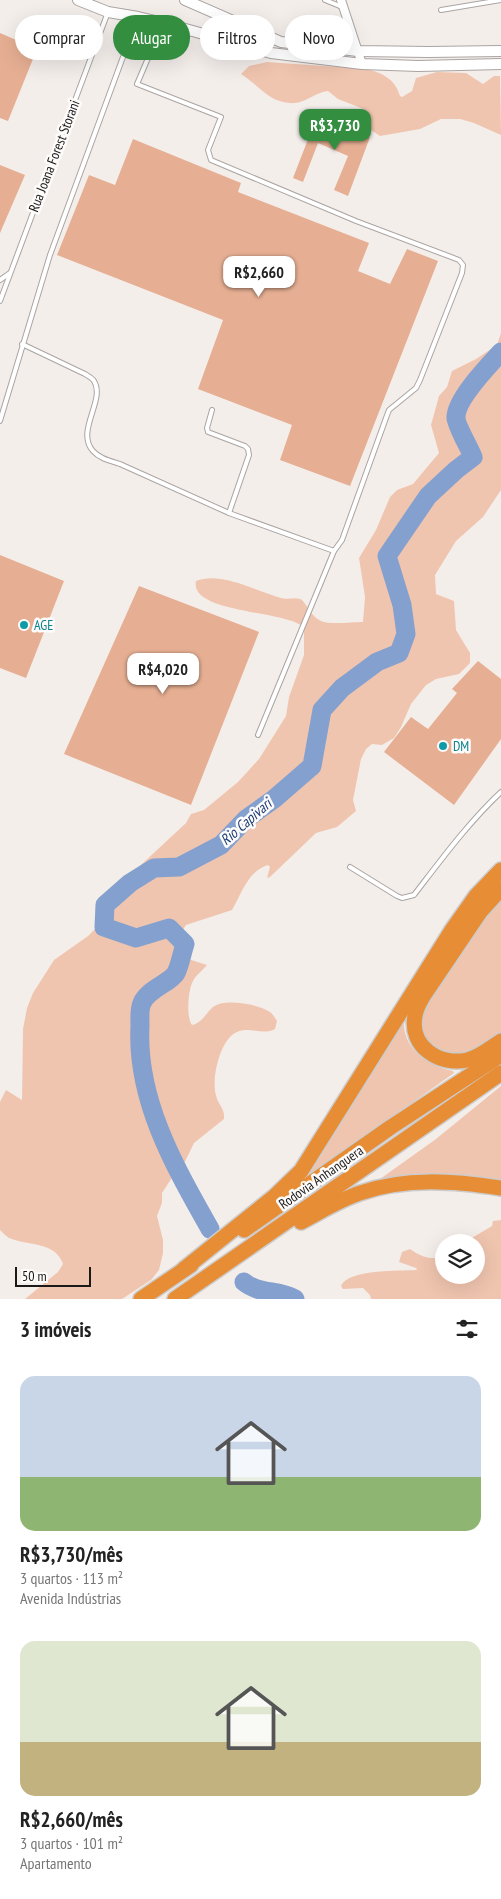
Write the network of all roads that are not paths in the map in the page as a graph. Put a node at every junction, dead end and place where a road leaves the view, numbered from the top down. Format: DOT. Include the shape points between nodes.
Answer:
graph roads {
  1 [pos="78,0"];
  2 [pos="185,0"];
  3 [pos="325,0"];
  4 [pos="341,0"];
  5 [pos="501,0"];
  6 [pos="344,8"];
  7 [pos="441,10"];
  8 [pos="108,12"];
  9 [pos="130,15"];
  10 [pos="190,30"];
  11 [pos="358,50"];
  12 [pos="501,51"];
  13 [pos="122,60"];
  14 [pos="148,60"];
  15 [pos="362,64"];
  16 [pos="501,64"];
  17 [pos="11,272"];
  18 [pos="0,280"];
  19 [pos="0,300"];
  20 [pos="22,344"];
  21 [pos="212,410"];
  22 [pos="0,421"];
  23 [pos="229,513"];
  24 [pos="334,551"];
  25 [pos="258,735"];
  26 [pos="501,792"];
  27 [pos="350,867"];
  28 [pos="501,870"];
  29 [pos="501,889"];
  30 [pos="501,1041"];
  31 [pos="501,1055"];
  32 [pos="501,1073"];
  33 [pos="501,1188"];
  34 [pos="236,1256"];
  35 [pos="184,1269"];
  36 [pos="141,1299"];
  37 [pos="175,1299"];
  1 -- 8 [label="street"];
  2 -- 11 [label="street" via="281,42"];
  3 -- 6 [label="lane"];
  4 -- 6 [label="street"];
  5 -- 7 [label="lane"];
  6 -- 11 [label="street"];
  8 -- 9 [label="street"];
  8 -- 17 [label="lane, Rua Joana Forest Storani"];
  10 -- 15 [label="street" via="271,53"];
  11 -- 12 [label="street"];
  11 -- 15 [label="street"];
  13 -- 20 [label="lane" via="50,255"];
  14 -- 24 [label="lane" via="137,84 221,117 208,150 211,160 459,260 463,265 420,380 416,388 390,410 342,540"];
  15 -- 16 [label="street"];
  17 -- 18 [label="lane"];
  17 -- 19 [label="lane, Rua Joana Forest Storani"];
  20 -- 22 [label="lane"];
  20 -- 23 [label="lane" via="93,380 97,389 86,436 93,452"];
  21 -- 23 [label="lane" via="208,432 245,446 249,455"];
  23 -- 24 [label="lane"];
  24 -- 25 [label="lane"];
  26 -- 27 [label="lane" via="458,838 414,895 397,896"];
  28 -- 35 [label="highway" via="476,896 452,930 301,1171"];
  29 -- 30 [label="highway" via="480,912 424,995 414,1022 416,1035 424,1047 445,1061 480,1056"];
  31 -- 35 [label="highway, Rodovia Anhanguera"];
  32 -- 34 [label="highway, Rodovia Anhanguera"];
  33 -- 34 [label="highway" via="435,1181 377,1188 346,1198"];
  34 -- 37 [label="highway, Rodovia Anhanguera"];
  35 -- 36 [label="highway, Rodovia Anhanguera"];
}
